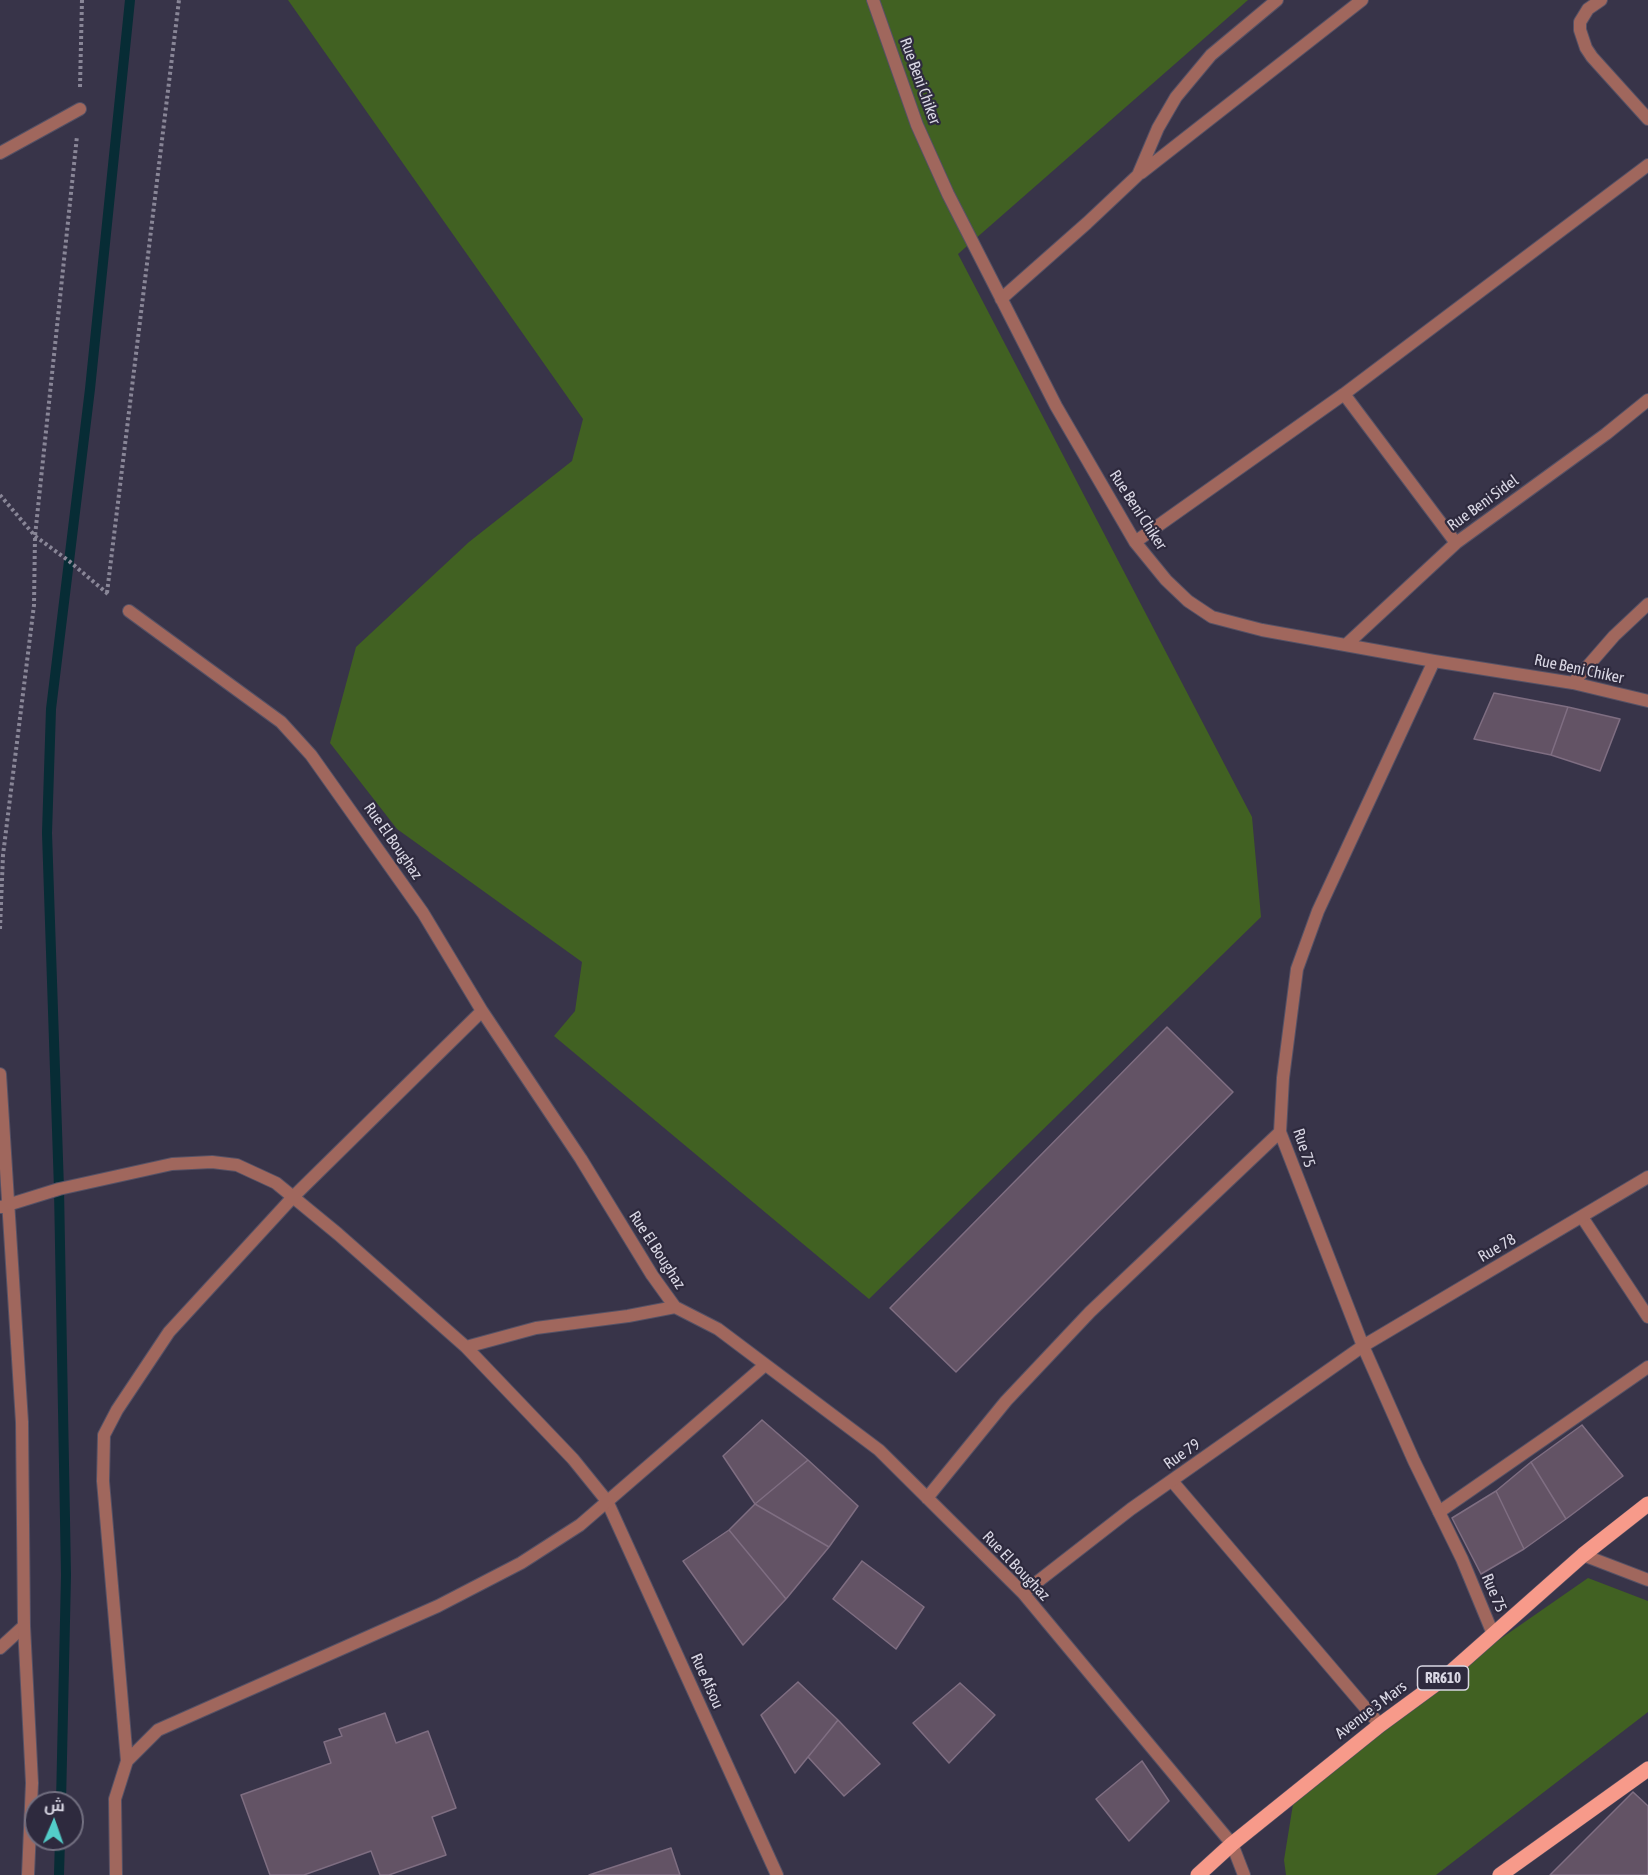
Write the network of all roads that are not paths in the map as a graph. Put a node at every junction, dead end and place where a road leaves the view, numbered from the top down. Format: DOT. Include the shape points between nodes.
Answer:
graph roads {
  1 [pos="873,0"];
  2 [pos="1278,0"];
  3 [pos="1362,0"];
  4 [pos="1601,0"];
  5 [pos="80,109"];
  6 [pos="1648,118"];
  7 [pos="0,153"];
  8 [pos="1648,165"];
  9 [pos="1138,175"];
  10 [pos="1001,298"];
  11 [pos="1344,394"];
  12 [pos="1648,400"];
  13 [pos="1135,542"];
  14 [pos="1456,543"];
  15 [pos="1648,604"];
  16 [pos="129,611"];
  17 [pos="1347,644"];
  18 [pos="1434,661"];
  19 [pos="1573,683"];
  20 [pos="1648,702"];
  21 [pos="482,1011"];
  22 [pos="0,1074"];
  23 [pos="1280,1132"];
  24 [pos="1648,1177"];
  25 [pos="293,1197"];
  26 [pos="4,1206"];
  27 [pos="1582,1217"];
  28 [pos="675,1307"];
  29 [pos="1648,1317"];
  30 [pos="1363,1346"];
  31 [pos="466,1347"];
  32 [pos="765,1365"];
  33 [pos="1648,1367"];
  34 [pos="1172,1481"];
  35 [pos="927,1498"];
  36 [pos="607,1501"];
  37 [pos="1648,1504"];
  38 [pos="1439,1512"];
  39 [pos="1583,1555"];
  40 [pos="1648,1580"];
  41 [pos="1023,1593"];
  42 [pos="24,1626"];
  43 [pos="1493,1634"];
  44 [pos="0,1648"];
  45 [pos="1380,1725"];
  46 [pos="127,1761"];
  47 [pos="1648,1769"];
  48 [pos="1232,1844"];
  49 [pos="28,1875"];
  50 [pos="116,1875"];
  51 [pos="777,1875"];
  52 [pos="1198,1875"];
  53 [pos="1244,1875"];
  54 [pos="1500,1875"];
  1 -- 10 [label="street, Rue Beni Chiker" via="917,125"];
  2 -- 9 [label="street" via="1210,55 1176,97"];
  3 -- 9 [label="street"];
  4 -- 6 [label="street" via="1588,9 1580,22 1586,48"];
  5 -- 7 [label="street"];
  8 -- 11 [label="street"];
  9 -- 10 [label="street"];
  10 -- 13 [label="street, Rue Beni Chiker" via="1056,406"];
  11 -- 13 [label="street"];
  11 -- 14 [label="street"];
  12 -- 14 [label="street, Rue Beni Sidel"];
  13 -- 17 [label="street, Rue Beni Chiker" via="1166,580 1212,617"];
  14 -- 17 [label="street, Rue Beni Sidel"];
  15 -- 19 [label="street"];
  16 -- 21 [label="street, Rue El Boughaz" via="281,722 311,755 423,914"];
  17 -- 18 [label="street, Rue Beni Chiker"];
  18 -- 19 [label="street, Rue Beni Chiker"];
  18 -- 23 [label="street, Rue 75" via="1318,911 1298,969 1282,1078"];
  19 -- 20 [label="street, Rue Beni Chiker"];
  21 -- 25 [label="street"];
  21 -- 28 [label="street, Rue El Boughaz" via="546,1103"];
  22 -- 26 [label="street"];
  23 -- 30 [label="street, Rue 75"];
  23 -- 35 [label="street" via="1090,1312 1006,1401"];
  24 -- 27 [label="street, Rue 78"];
  25 -- 26 [label="street, Rue Afsou" via="276,1183 237,1165 212,1162 172,1164 119,1174"];
  25 -- 31 [label="street, Rue Afsou"];
  25 -- 46 [label="street" via="169,1332 117,1410 105,1435 103,1481"];
  26 -- 42 [label="street" via="22,1422"];
  27 -- 29 [label="street"];
  27 -- 30 [label="street, Rue 78"];
  28 -- 31 [label="street" via="536,1328"];
  28 -- 32 [label="street, Rue El Boughaz" via="718,1329"];
  30 -- 34 [label="street, Rue 79"];
  30 -- 38 [label="street, Rue 75"];
  31 -- 36 [label="street, Rue Afsou" via="573,1459"];
  32 -- 35 [label="street, Rue El Boughaz" via="879,1450"];
  32 -- 36 [label="street"];
  33 -- 38 [label="street"];
  34 -- 41 [label="street, Rue 79"];
  34 -- 45 [label="street"];
  35 -- 41 [label="street, Rue El Boughaz"];
  36 -- 46 [label="street" via="580,1525 521,1563 438,1606 158,1730"];
  36 -- 51 [label="street, Rue Afsou"];
  37 -- 39 [label="main road, Avenue 3 Mars / RR610"];
  38 -- 43 [label="street, Rue 75"];
  39 -- 40 [label="street"];
  39 -- 43 [label="main road, Avenue 3 Mars / RR610"];
  41 -- 48 [label="street, Rue El Boughaz"];
  42 -- 44 [label="street"];
  42 -- 49 [label="street" via="32,1783"];
  43 -- 45 [label="main road, Avenue 3 Mars / RR610" via="1444,1678"];
  45 -- 48 [label="main road, Avenue 3 Mars / RR610"];
  46 -- 50 [label="street" via="116,1799"];
  47 -- 54 [label="main road"];
  48 -- 52 [label="main road, Avenue 3 Mars / RR610"];
  48 -- 53 [label="street, Rue El Boughaz"];
}
